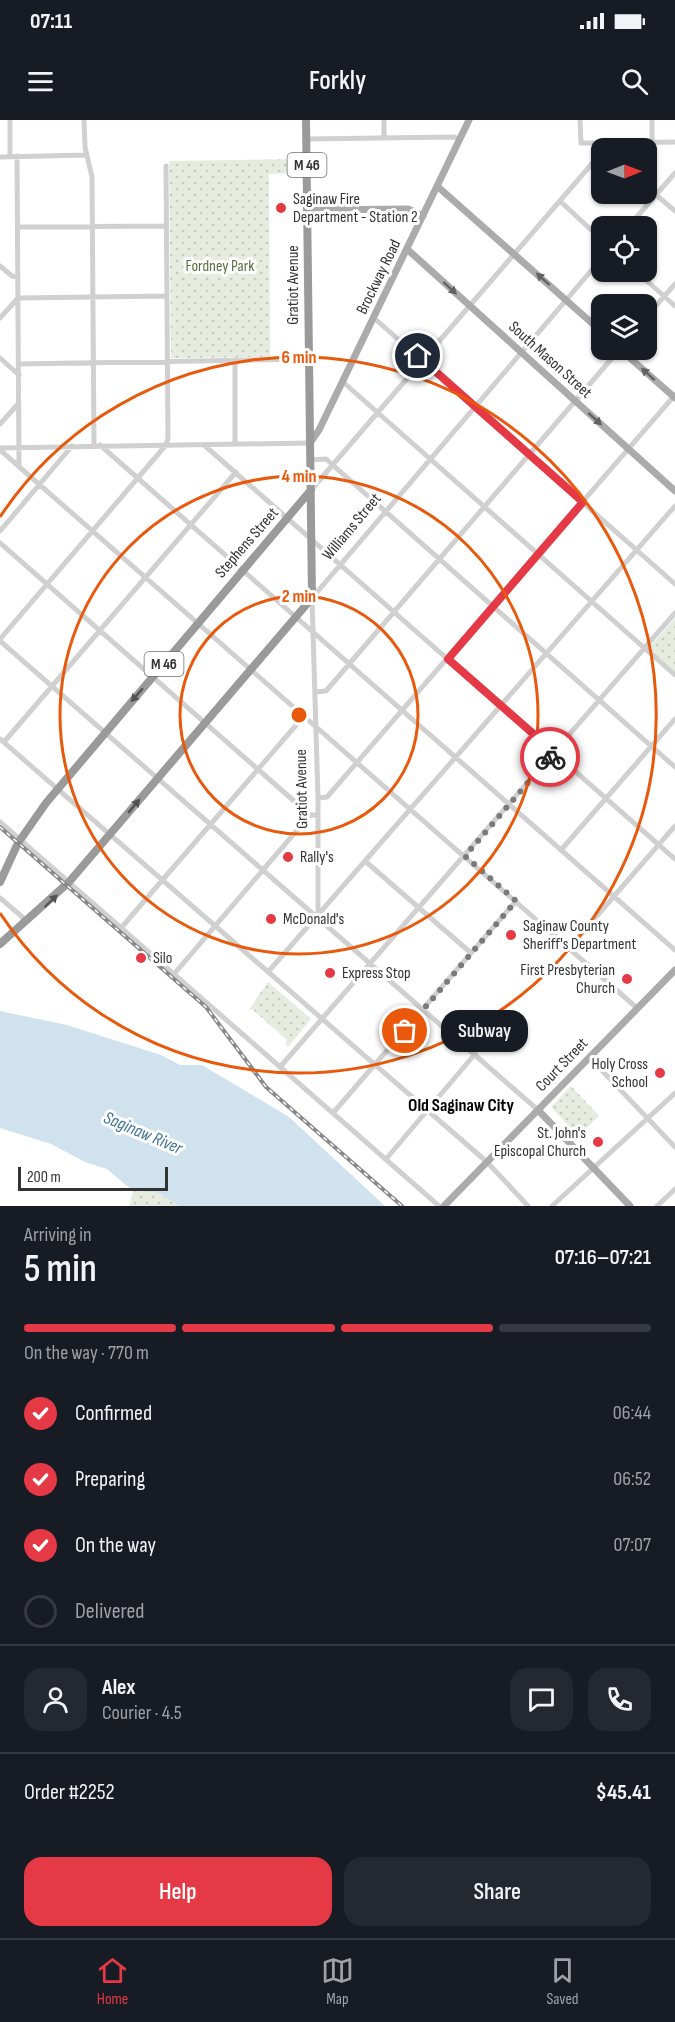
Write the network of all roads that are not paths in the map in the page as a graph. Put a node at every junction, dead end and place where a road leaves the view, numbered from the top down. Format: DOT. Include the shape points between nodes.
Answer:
graph roads {
  1 [pos="10,120"];
  2 [pos="84,120"];
  3 [pos="306,120"];
  4 [pos="384,120"];
  5 [pos="469,120"];
  6 [pos="580,120"];
  7 [pos="652,120"];
  8 [pos="384,138"];
  9 [pos="652,138"];
  10 [pos="306,139"];
  11 [pos="459,139"];
  12 [pos="657,142"];
  13 [pos="675,142"];
  14 [pos="591,145"];
  15 [pos="86,155"];
  16 [pos="14,156"];
  17 [pos="0,157"];
  18 [pos="591,164"];
  19 [pos="166,166"];
  20 [pos="675,173"];
  21 [pos="437,186"];
  22 [pos="657,195"];
  23 [pos="560,201"];
  24 [pos="649,204"];
  25 [pos="307,210"];
  26 [pos="675,211"];
  27 [pos="423,216"];
  28 [pos="638,216"];
  29 [pos="92,226"];
  30 [pos="166,226"];
  31 [pos="18,227"];
  32 [pos="591,230"];
  33 [pos="407,249"];
  34 [pos="514,254"];
  35 [pos="0,266"];
  36 [pos="591,271"];
  37 [pos="18,277"];
  38 [pos="649,282"];
  39 [pos="675,284"];
  40 [pos="167,296"];
  41 [pos="665,296"];
  42 [pos="93,297"];
  43 [pos="18,298"];
  44 [pos="566,300"];
  45 [pos="657,305"];
  46 [pos="469,306"];
  47 [pos="675,306"];
  48 [pos="0,318"];
  49 [pos="374,318"];
  50 [pos="591,322"];
  51 [pos="522,353"];
  52 [pos="0,358"];
  53 [pos="308,359"];
  54 [pos="235,360"];
  55 [pos="423,360"];
  56 [pos="611,360"];
  57 [pos="632,360"];
  58 [pos="167,361"];
  59 [pos="93,363"];
  60 [pos="19,364"];
  61 [pos="19,375"];
  62 [pos="343,382"];
  63 [pos="675,397"];
  64 [pos="574,401"];
  65 [pos="19,403"];
  66 [pos="475,406"];
  67 [pos="379,413"];
  68 [pos="0,424"];
  69 [pos="310,443"];
  70 [pos="235,444"];
  71 [pos="97,445"];
  72 [pos="166,445"];
  73 [pos="204,445"];
  74 [pos="72,446"];
  75 [pos="19,447"];
  76 [pos="0,449"];
  77 [pos="628,449"];
  78 [pos="530,454"];
  79 [pos="430,459"];
  80 [pos="310,460"];
  81 [pos="19,467"];
  82 [pos="333,467"];
  83 [pos="236,472"];
  84 [pos="138,478"];
  85 [pos="40,485"];
  86 [pos="311,490"];
  87 [pos="675,492"];
  88 [pos="583,502"];
  89 [pos="484,506"];
  90 [pos="675,506"];
  91 [pos="385,512"];
  92 [pos="288,519"];
  93 [pos="191,525"];
  94 [pos="0,531"];
  95 [pos="93,531"];
  96 [pos="311,540"];
  97 [pos="0,543"];
  98 [pos="636,550"];
  99 [pos="538,554"];
  100 [pos="439,560"];
  101 [pos="340,564"];
  102 [pos="243,572"];
  103 [pos="145,577"];
  104 [pos="48,584"];
  105 [pos="675,584"];
  106 [pos="312,598"];
  107 [pos="591,601"];
  108 [pos="492,606"];
  109 [pos="394,611"];
  110 [pos="675,613"];
  111 [pos="295,617"];
  112 [pos="198,624"];
  113 [pos="100,630"];
  114 [pos="314,633"];
  115 [pos="0,640"];
  116 [pos="644,648"];
  117 [pos="546,654"];
  118 [pos="448,659"];
  119 [pos="348,664"];
  120 [pos="250,670"];
  121 [pos="675,675"];
  122 [pos="153,677"];
  123 [pos="52,686"];
  124 [pos="315,692"];
  125 [pos="599,700"];
  126 [pos="501,705"];
  127 [pos="403,711"];
  128 [pos="304,717"];
  129 [pos="675,719"];
  130 [pos="205,723"];
  131 [pos="316,726"];
  132 [pos="105,732"];
  133 [pos="2,741"];
  134 [pos="651,746"];
  135 [pos="554,752"];
  136 [pos="456,757"];
  137 [pos="357,763"];
  138 [pos="675,767"];
  139 [pos="259,769"];
  140 [pos="158,777"];
  141 [pos="57,789"];
  142 [pos="318,798"];
  143 [pos="606,798"];
  144 [pos="509,804"];
  145 [pos="411,810"];
  146 [pos="310,815"];
  147 [pos="318,815"];
  148 [pos="0,822"];
  149 [pos="211,825"];
  150 [pos="675,826"];
  151 [pos="110,835"];
  152 [pos="20,840"];
  153 [pos="658,844"];
  154 [pos="561,850"];
  155 [pos="465,856"];
  156 [pos="675,859"];
  157 [pos="365,861"];
  158 [pos="263,870"];
  159 [pos="162,880"];
  160 [pos="0,882"];
  161 [pos="69,882"];
  162 [pos="614,896"];
  163 [pos="0,898"];
  164 [pos="516,901"];
  165 [pos="418,908"];
  166 [pos="318,917"];
  167 [pos="27,921"];
  168 [pos="215,927"];
  169 [pos="122,928"];
  170 [pos="0,944"];
  171 [pos="569,948"];
  172 [pos="675,950"];
  173 [pos="471,953"];
  174 [pos="370,964"];
  175 [pos="675,970"];
  176 [pos="268,972"];
  177 [pos="174,974"];
  178 [pos="637,1008"];
  179 [pos="424,1009"];
  180 [pos="322,1018"];
  181 [pos="476,1054"];
  182 [pos="589,1057"];
  183 [pos="375,1065"];
  184 [pos="280,1068"];
  185 [pos="675,1093"];
  186 [pos="428,1110"];
  187 [pos="538,1110"];
  188 [pos="333,1113"];
  189 [pos="648,1118"];
  190 [pos="675,1147"];
  191 [pos="386,1159"];
  192 [pos="487,1162"];
  193 [pos="595,1167"];
  194 [pos="675,1189"];
  195 [pos="439,1206"];
  196 [pos="444,1206"];
  197 [pos="528,1206"];
  198 [pos="552,1206"];
  199 [pos="630,1206"];
  200 [pos="657,1206"];
  1 -- 16 [label="street"];
  2 -- 15 [label="street"];
  3 -- 10 [label="highway, Gratiot Avenue / M 46"];
  4 -- 8 [label="street"];
  5 -- 11 [label="main road, Brockway Road"];
  6 -- 14 [label="street" via="581,142"];
  7 -- 9 [label="street"];
  8 -- 10 [label="street"];
  8 -- 11 [label="street"];
  10 -- 25 [label="highway, Gratiot Avenue / M 46"];
  11 -- 21 [label="main road, Brockway Road"];
  12 -- 13 [label="street"];
  15 -- 16 [label="street"];
  15 -- 29 [label="street" via="91,170"];
  16 -- 17 [label="street"];
  16 -- 31 [label="street"];
  18 -- 23 [label="street, Stephens Street"];
  19 -- 30 [label="street"];
  20 -- 22 [label="street"];
  21 -- 27 [label="main road, Brockway Road"];
  21 -- 34 [label="main road"];
  22 -- 26 [label="street"];
  23 -- 32 [label="street"];
  23 -- 34 [label="street, Stephens Street"];
  24 -- 28 [label="street"];
  25 -- 27 [label="main road" via="408,209"];
  25 -- 53 [label="highway, Gratiot Avenue / M 46"];
  27 -- 33 [label="main road, Brockway Road"];
  29 -- 30 [label="street"];
  29 -- 31 [label="street"];
  29 -- 42 [label="street"];
  30 -- 40 [label="street"];
  31 -- 37 [label="street"];
  33 -- 46 [label="main road, South Mason Street, one-way"];
  33 -- 49 [label="main road, Brockway Road"];
  44 -- 34 [label="main road, one-way"];
  34 -- 46 [label="street, Stephens Street"];
  35 -- 37 [label="street"];
  36 -- 44 [label="street, Williams Street"];
  37 -- 43 [label="street"];
  38 -- 41 [label="street"];
  39 -- 41 [label="street"];
  40 -- 42 [label="street"];
  40 -- 58 [label="street"];
  41 -- 45 [label="street"];
  41 -- 47 [label="street"];
  42 -- 43 [label="street"];
  42 -- 59 [label="street"];
  43 -- 48 [label="street"];
  43 -- 60 [label="street"];
  44 -- 50 [label="main road"];
  44 -- 51 [label="street, Williams Street"];
  46 -- 51 [label="main road, South Mason Street"];
  46 -- 55 [label="street, Stephens Street"];
  49 -- 55 [label="street"];
  49 -- 62 [label="main road, Brockway Road"];
  51 -- 64 [label="main road, South Mason Street"];
  51 -- 66 [label="street, Williams Street"];
  52 -- 61 [label="street"];
  53 -- 54 [label="street"];
  53 -- 69 [label="highway, Gratiot Avenue / M 46"];
  54 -- 58 [label="street"];
  54 -- 70 [label="street"];
  55 -- 66 [label="street"];
  55 -- 67 [label="street, Stephens Street"];
  56 -- 64 [label="street"];
  63 -- 57 [label="main road, one-way"];
  58 -- 59 [label="street"];
  58 -- 72 [label="street"];
  59 -- 60 [label="street"];
  59 -- 71 [label="street"];
  60 -- 61 [label="street"];
  61 -- 65 [label="street"];
  62 -- 67 [label="street"];
  62 -- 69 [label="main road, Brockway Road"];
  63 -- 77 [label="street"];
  64 -- 77 [label="main road, South Mason Street, one-way"];
  64 -- 78 [label="street"];
  65 -- 68 [label="street"];
  65 -- 75 [label="street"];
  66 -- 78 [label="street"];
  66 -- 79 [label="street, Williams Street"];
  67 -- 79 [label="street"];
  67 -- 82 [label="street, Stephens Street"];
  69 -- 70 [label="street"];
  69 -- 80 [label="highway, Gratiot Avenue / M 46"];
  70 -- 73 [label="street"];
  71 -- 72 [label="street"];
  71 -- 74 [label="street"];
  71 -- 84 [label="street"];
  72 -- 73 [label="street"];
  72 -- 84 [label="street"];
  73 -- 83 [label="street"];
  74 -- 75 [label="street"];
  74 -- 85 [label="street"];
  75 -- 76 [label="street"];
  75 -- 81 [label="street"];
  76 -- 81 [label="street"];
  77 -- 87 [label="main road, South Mason Street"];
  77 -- 88 [label="street"];
  78 -- 88 [label="street"];
  78 -- 89 [label="street"];
  79 -- 89 [label="street"];
  79 -- 91 [label="street, Williams Street"];
  80 -- 82 [label="street" via="326,459"];
  80 -- 86 [label="highway, Gratiot Avenue / M 46"];
  81 -- 85 [label="street"];
  82 -- 86 [label="street, Stephens Street"];
  82 -- 91 [label="street"];
  83 -- 92 [label="street"];
  83 -- 93 [label="street"];
  84 -- 93 [label="street"];
  84 -- 95 [label="street"];
  85 -- 94 [label="street"];
  85 -- 95 [label="street"];
  86 -- 92 [label="highway, Stephens Street / M 46"];
  86 -- 96 [label="highway, Gratiot Avenue"];
  88 -- 98 [label="street"];
  88 -- 99 [label="street"];
  89 -- 99 [label="street"];
  89 -- 100 [label="street"];
  90 -- 98 [label="street"];
  91 -- 100 [label="street"];
  91 -- 101 [label="street, Williams Street"];
  92 -- 96 [label="street"];
  92 -- 102 [label="highway, Stephens Street / M 46"];
  93 -- 102 [label="street"];
  93 -- 103 [label="street"];
  95 -- 103 [label="street"];
  95 -- 104 [label="street"];
  96 -- 101 [label="street"];
  96 -- 106 [label="highway, Gratiot Avenue"];
  97 -- 104 [label="street"];
  98 -- 105 [label="street"];
  98 -- 107 [label="street"];
  99 -- 107 [label="street"];
  99 -- 108 [label="street"];
  100 -- 108 [label="street"];
  100 -- 109 [label="street"];
  101 -- 106 [label="street, Williams Street"];
  101 -- 109 [label="street"];
  102 -- 111 [label="street"];
  102 -- 112 [label="highway, Stephens Street / M 46"];
  103 -- 112 [label="street"];
  103 -- 113 [label="street"];
  104 -- 113 [label="street"];
  104 -- 115 [label="street"];
  106 -- 111 [label="highway, Williams Street"];
  106 -- 114 [label="street, Gratiot Avenue"];
  107 -- 116 [label="street"];
  107 -- 117 [label="street"];
  108 -- 117 [label="street"];
  108 -- 118 [label="street"];
  109 -- 118 [label="street"];
  109 -- 119 [label="street"];
  110 -- 116 [label="street"];
  111 -- 114 [label="street"];
  111 -- 120 [label="highway, Williams Street"];
  112 -- 120 [label="street"];
  112 -- 122 [label="highway, Stephens Street / M 46"];
  113 -- 122 [label="street"];
  113 -- 123 [label="street"];
  114 -- 119 [label="street"];
  114 -- 124 [label="street, Gratiot Avenue"];
  115 -- 123 [label="street"];
  116 -- 121 [label="street"];
  116 -- 125 [label="street"];
  117 -- 125 [label="street"];
  117 -- 126 [label="street"];
  118 -- 126 [label="street"];
  118 -- 127 [label="street"];
  119 -- 124 [label="street" via="326,691"];
  119 -- 127 [label="street"];
  120 -- 128 [label="street"];
  120 -- 130 [label="highway, Williams Street"];
  122 -- 130 [label="street"];
  122 -- 132 [label="highway, Stephens Street / M 46, one-way"];
  123 -- 132 [label="street"];
  123 -- 133 [label="street"];
  124 -- 131 [label="street, Gratiot Avenue"];
  125 -- 134 [label="street"];
  125 -- 135 [label="street"];
  126 -- 135 [label="street"];
  126 -- 136 [label="street"];
  127 -- 136 [label="street"];
  127 -- 137 [label="street"];
  128 -- 131 [label="street"];
  128 -- 139 [label="street"];
  129 -- 134 [label="street"];
  130 -- 139 [label="street"];
  130 -- 140 [label="highway, Williams Street"];
  131 -- 137 [label="street"];
  131 -- 142 [label="street, Gratiot Avenue"];
  132 -- 140 [label="street"];
  132 -- 141 [label="highway, Stephens Street / M 46"];
  133 -- 141 [label="street"];
  134 -- 138 [label="street"];
  134 -- 143 [label="street"];
  135 -- 143 [label="street"];
  135 -- 144 [label="street"];
  136 -- 144 [label="street"];
  136 -- 145 [label="street"];
  137 -- 142 [label="street" via="327,797"];
  137 -- 145 [label="street"];
  139 -- 146 [label="street"];
  139 -- 149 [label="street"];
  140 -- 149 [label="street"];
  151 -- 140 [label="highway, Williams Street, one-way"];
  141 -- 151 [label="street"];
  141 -- 152 [label="highway, Stephens Street / M 46"];
  142 -- 147 [label="street, Gratiot Avenue"];
  143 -- 153 [label="street"];
  143 -- 154 [label="street"];
  144 -- 154 [label="street"];
  144 -- 155 [label="street"];
  145 -- 155 [label="street"];
  145 -- 157 [label="street"];
  146 -- 147 [label="street"];
  146 -- 158 [label="street"];
  147 -- 166 [label="street, Gratiot Avenue"];
  148 -- 152 [label="street"];
  149 -- 158 [label="street"];
  149 -- 159 [label="street"];
  150 -- 153 [label="street"];
  151 -- 159 [label="street"];
  151 -- 161 [label="highway, Williams Street"];
  152 -- 160 [label="highway, Stephens Street / M 46"];
  152 -- 161 [label="street"];
  153 -- 156 [label="street"];
  153 -- 162 [label="street"];
  154 -- 162 [label="street"];
  155 -- 164 [label="street"];
  155 -- 165 [label="street"];
  157 -- 165 [label="street"];
  157 -- 166 [label="street"];
  158 -- 166 [label="street"];
  158 -- 168 [label="street"];
  159 -- 168 [label="street"];
  159 -- 169 [label="street"];
  167 -- 161 [label="highway, Williams Street, one-way"];
  161 -- 169 [label="street"];
  162 -- 171 [label="street"];
  162 -- 172 [label="street"];
  163 -- 167 [label="street"];
  164 -- 171 [label="street"];
  164 -- 173 [label="street"];
  165 -- 173 [label="street"];
  165 -- 174 [label="street"];
  166 -- 174 [label="street"];
  166 -- 176 [label="street"];
  167 -- 170 [label="highway, Williams Street"];
  168 -- 176 [label="street"];
  168 -- 177 [label="street"];
  169 -- 177 [label="street"];
  171 -- 178 [label="street"];
  173 -- 179 [label="street"];
  174 -- 179 [label="street"];
  174 -- 180 [label="street"];
  175 -- 178 [label="main road, Court Street"];
  176 -- 180 [label="street"];
  177 -- 184 [label="street"];
  178 -- 182 [label="main road, Court Street"];
  179 -- 181 [label="street"];
  179 -- 183 [label="street"];
  180 -- 183 [label="street"];
  180 -- 184 [label="street"];
  181 -- 186 [label="street"];
  181 -- 187 [label="street"];
  182 -- 187 [label="main road, Court Street"];
  182 -- 189 [label="street"];
  183 -- 186 [label="street"];
  183 -- 188 [label="street"];
  184 -- 188 [label="street"];
  185 -- 189 [label="street"];
  186 -- 191 [label="street"];
  186 -- 192 [label="street"];
  187 -- 192 [label="main road, Court Street"];
  187 -- 193 [label="main road"];
  188 -- 191 [label="street"];
  189 -- 190 [label="street"];
  189 -- 193 [label="street"];
  191 -- 195 [label="street"];
  192 -- 196 [label="main road, Court Street"];
  192 -- 197 [label="street"];
  193 -- 198 [label="street"];
  193 -- 199 [label="main road"];
  194 -- 200 [label="street"];
}
